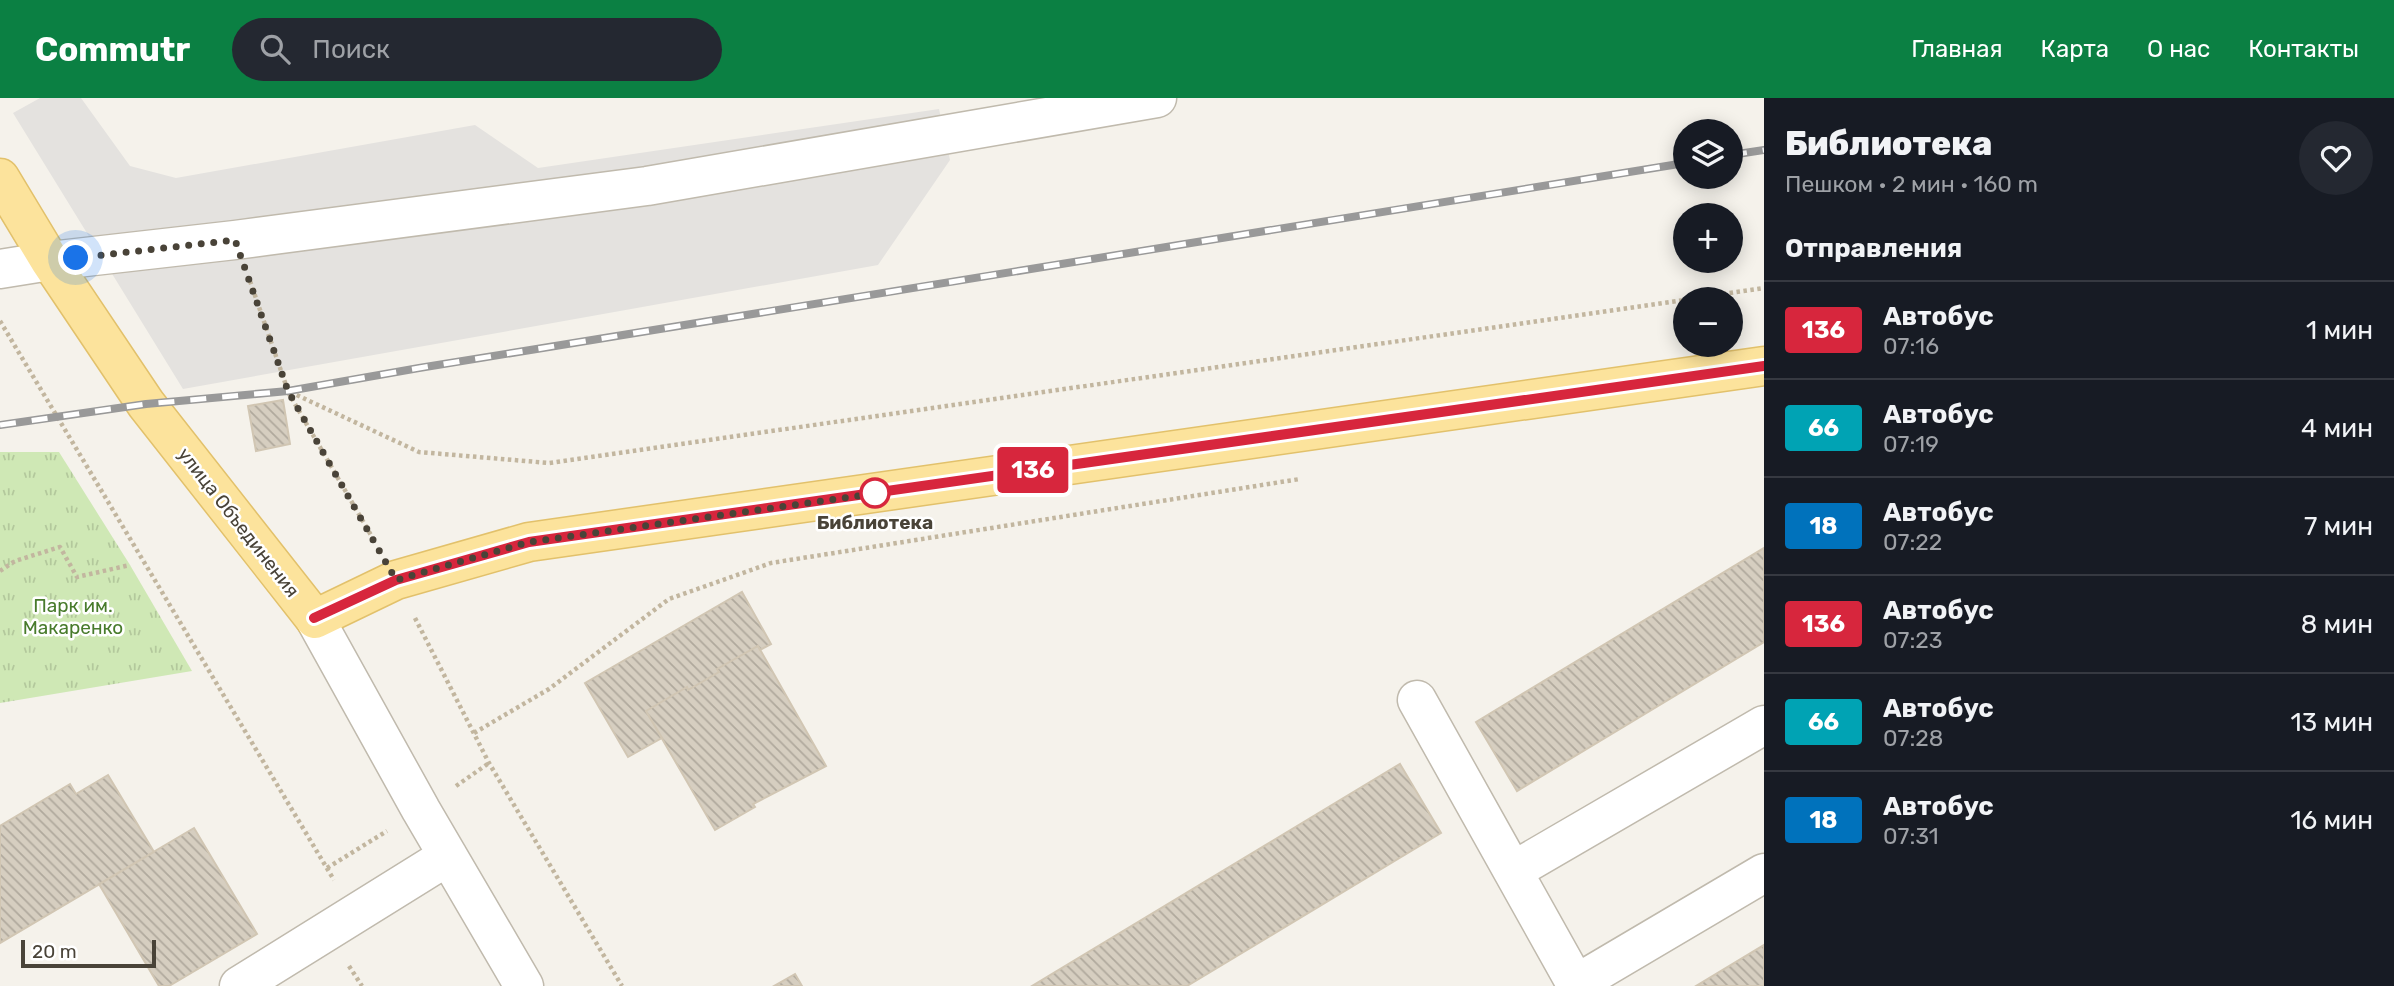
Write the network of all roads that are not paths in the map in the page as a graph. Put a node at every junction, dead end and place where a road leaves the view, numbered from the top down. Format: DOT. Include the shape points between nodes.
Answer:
graph roads {
  1 [pos="1157,98"];
  2 [pos="0,178"];
  3 [pos="50,261"];
  4 [pos="0,269"];
  5 [pos="1764,366"];
  6 [pos="314,618"];
  7 [pos="1417,700"];
  8 [pos="1764,725"];
  9 [pos="448,856"];
  10 [pos="1513,871"];
  11 [pos="1764,873"];
  12 [pos="1577,985"];
  13 [pos="239,986"];
  14 [pos="524,986"];
  1 -- 3 [label="street" via="647,186"];
  2 -- 3 [label="main road, улица Объединения"];
  3 -- 4 [label="street"];
  3 -- 6 [label="main road, улица Объединения" via="146,404"];
  5 -- 6 [label="main road" via="529,542 396,580"];
  6 -- 9 [label="street, улица Объединения"];
  7 -- 10 [label="street"];
  8 -- 10 [label="street"];
  9 -- 13 [label="street"];
  9 -- 14 [label="street, улица Объединения"];
  10 -- 12 [label="street"];
  11 -- 12 [label="street"];
}
